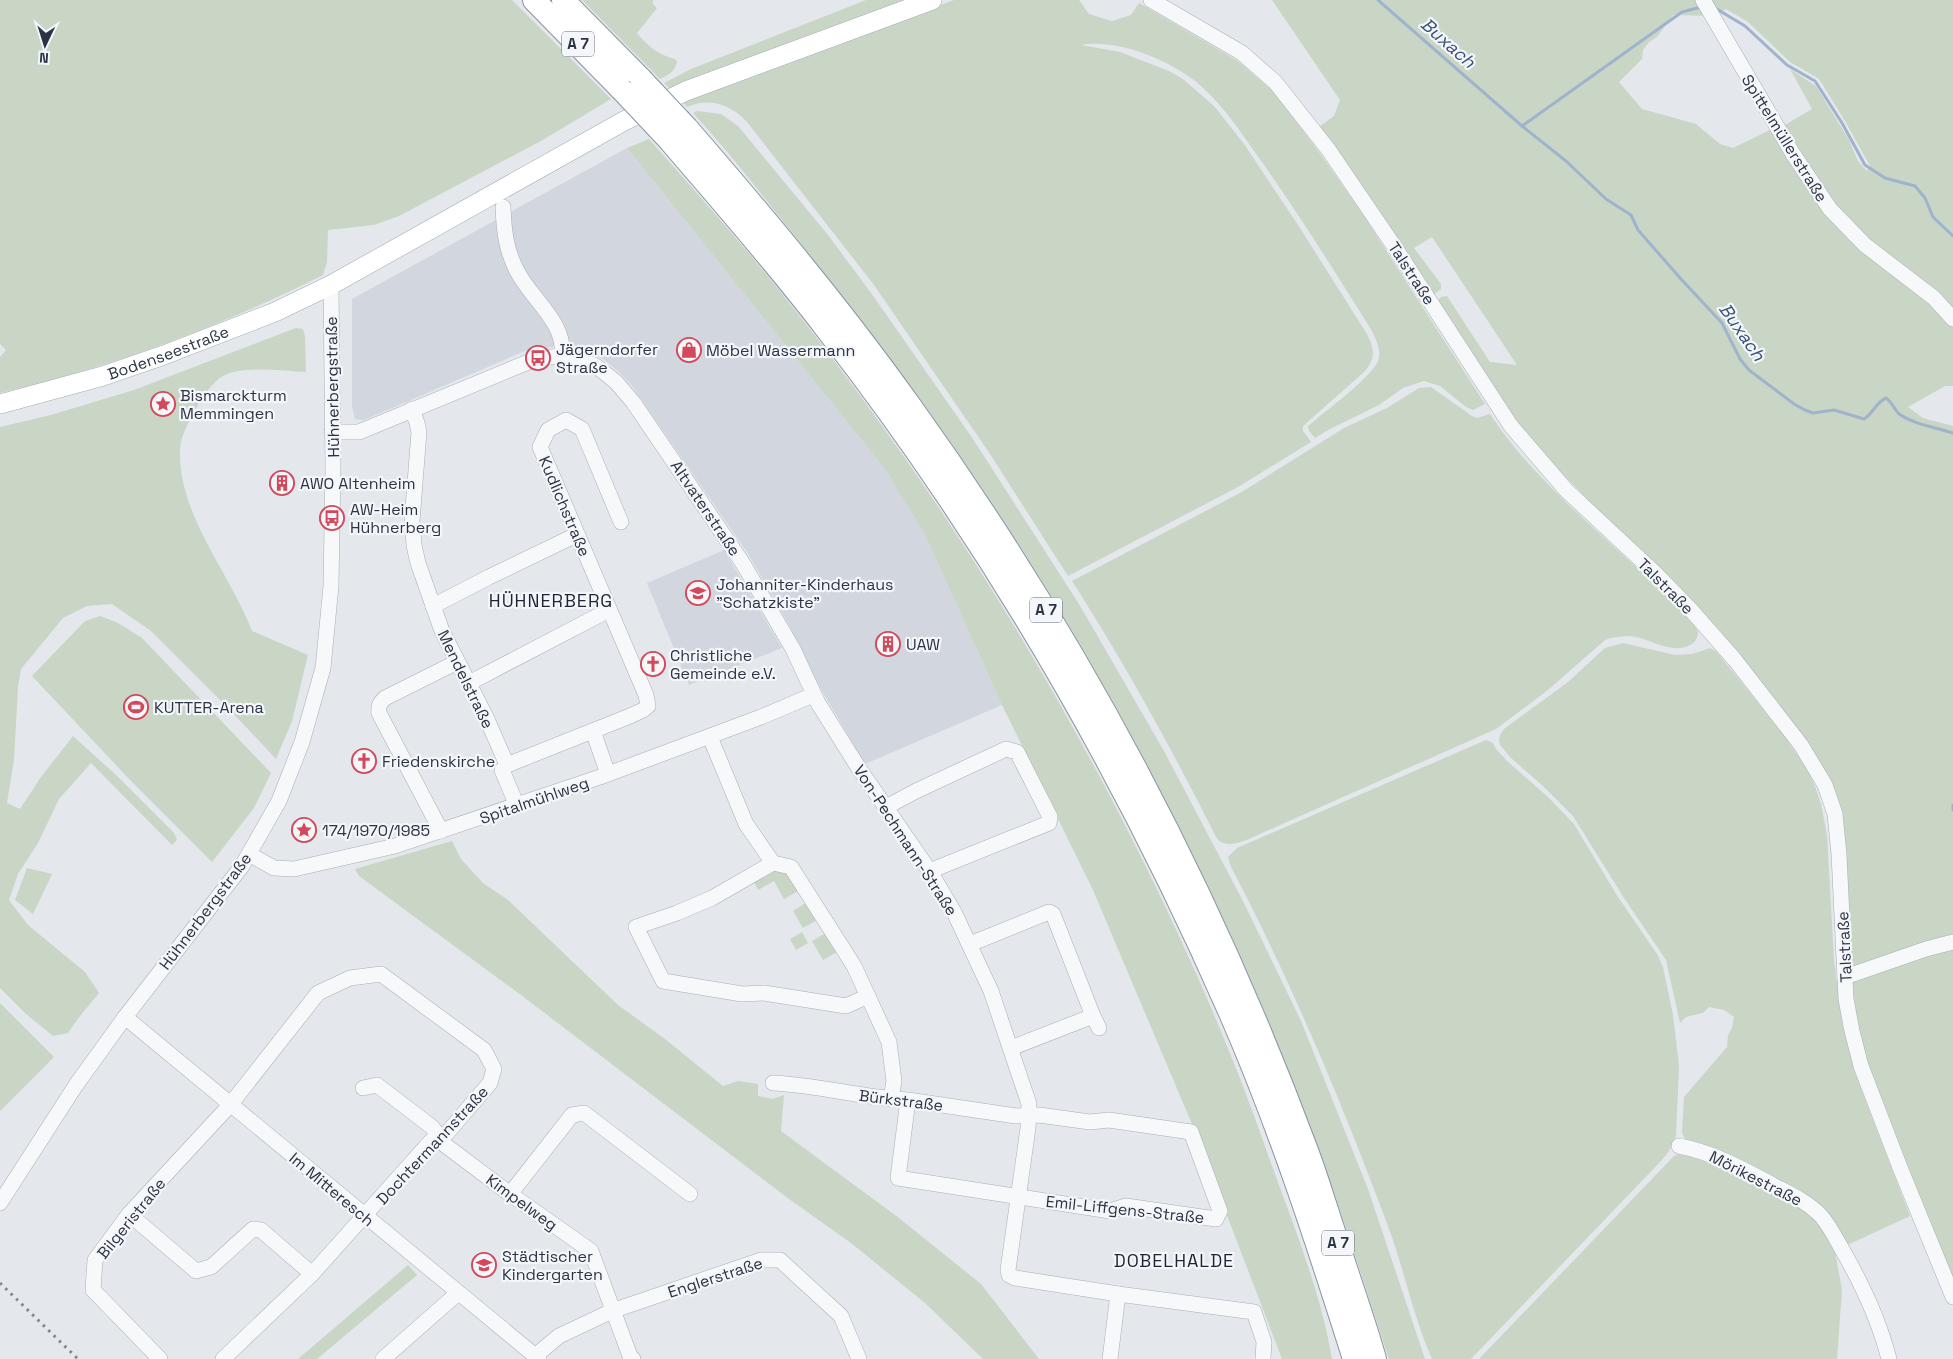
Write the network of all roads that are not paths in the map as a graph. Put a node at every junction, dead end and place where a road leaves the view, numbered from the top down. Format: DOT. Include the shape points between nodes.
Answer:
graph roads {
  1 [pos="534,0"];
  2 [pos="564,0"];
  3 [pos="932,0"];
  4 [pos="1151,0"];
  5 [pos="1703,0"];
  6 [pos="631,84"];
  7 [pos="678,135"];
  8 [pos="503,207"];
  9 [pos="331,285"];
  10 [pos="1953,319"];
  11 [pos="562,356"];
  12 [pos="0,404"];
  13 [pos="412,410"];
  14 [pos="332,432"];
  15 [pos="620,522"];
  16 [pos="576,535"];
  17 [pos="433,606"];
  18 [pos="609,610"];
  19 [pos="456,662"];
  20 [pos="469,683"];
  21 [pos="813,695"];
  22 [pos="593,731"];
  23 [pos="710,737"];
  24 [pos="506,765"];
  25 [pos="608,774"];
  26 [pos="517,806"];
  27 [pos="886,807"];
  28 [pos="441,831"];
  29 [pos="249,854"];
  30 [pos="773,863"];
  31 [pos="931,873"];
  32 [pos="1953,942"];
  33 [pos="970,944"];
  34 [pos="1845,977"];
  35 [pos="868,996"];
  36 [pos="125,1017"];
  37 [pos="1011,1048"];
  38 [pos="773,1083"];
  39 [pos="362,1088"];
  40 [pos="891,1099"];
  41 [pos="908,1100"];
  42 [pos="230,1105"];
  43 [pos="1030,1116"];
  44 [pos="440,1137"];
  45 [pos="1678,1146"];
  46 [pos="510,1194"];
  47 [pos="690,1194"];
  48 [pos="1018,1196"];
  49 [pos="0,1203"];
  50 [pos="129,1214"];
  51 [pos="365,1217"];
  52 [pos="312,1274"];
  53 [pos="458,1293"];
  54 [pos="1118,1294"];
  55 [pos="1953,1298"];
  56 [pos="612,1311"];
  57 [pos="537,1357"];
  58 [pos="160,1359"];
  59 [pos="223,1359"];
  60 [pos="383,1359"];
  61 [pos="633,1359"];
  62 [pos="859,1359"];
  63 [pos="1110,1359"];
  64 [pos="1263,1359"];
  65 [pos="1354,1359"];
  66 [pos="1375,1359"];
  67 [pos="1888,1359"];
  1 -- 6 [label="highway, A 7"];
  2 -- 6 [label="highway, A 7"];
  3 -- 9 [label="main road, Bodenseestraße" via="677,95 624,121"];
  4 -- 34 [label="street, Talstraße" via="1242,53 1276,82 1328,149 1511,426 1566,490 1691,610 1735,660 1801,745 1824,785 1835,814"];
  5 -- 10 [label="street, Spittelmüllerstraße" via="1792,154 1830,209 1865,245 1934,298"];
  6 -- 7 [label="highway, A 7, bridge"];
  7 -- 65 [label="highway, A 7" via="740,222 824,326 902,431 976,538 1094,736 1142,826 1230,1014 1270,1112"];
  7 -- 66 [label="highway, A 7" via="757,209 834,303 985,513 1104,708 1200,894 1250,1008 1307,1150"];
  8 -- 11 [label="street" via="508,252 518,274 556,327 563,348"];
  9 -- 12 [label="main road, Bodenseestraße" via="275,312 164,355 103,376"];
  9 -- 14 [label="street, Hühnerbergstraße"];
  11 -- 13 [label="street" via="523,363"];
  11 -- 21 [label="street, Altvaterstraße" via="596,366 616,382 632,402 742,562 793,649"];
  13 -- 14 [label="street" via="359,432"];
  13 -- 17 [label="street, Mendelstraße" via="419,432 412,521 414,545"];
  14 -- 29 [label="street, Hühnerbergstraße" via="331,586 322,668 308,726 291,774"];
  15 -- 16 [label="street, Kudlichstraße" via="582,429 566,420 548,430 540,447"];
  16 -- 17 [label="street"];
  16 -- 18 [label="street, Kudlichstraße"];
  17 -- 19 [label="street, Mendelstraße"];
  18 -- 20 [label="street"];
  18 -- 22 [label="street, Kudlichstraße" via="648,706"];
  19 -- 20 [label="street, Mendelstraße"];
  19 -- 28 [label="street" via="385,698 378,707"];
  20 -- 24 [label="street, Mendelstraße"];
  21 -- 23 [label="street, Spitalmühlweg"];
  21 -- 27 [label="street, Von-Pechmann-Straße"];
  22 -- 24 [label="street"];
  22 -- 25 [label="street"];
  23 -- 25 [label="street, Spitalmühlweg"];
  23 -- 30 [label="street" via="746,824"];
  24 -- 26 [label="street, Mendelstraße" via="502,770"];
  25 -- 26 [label="street, Spitalmühlweg"];
  26 -- 28 [label="street, Spitalmühlweg"];
  27 -- 31 [label="street, Von-Pechmann-Straße"];
  27 -- 31 [label="street" via="1006,749 1017,752 1050,817 1050,824"];
  28 -- 29 [label="street, Spitalmühlweg" via="395,846 294,869 274,868"];
  29 -- 36 [label="street, Hühnerbergstraße" via="234,878"];
  30 -- 35 [label="street" via="791,867 854,966"];
  30 -- 35 [label="street" via="712,898 636,927 663,981 846,1006"];
  31 -- 33 [label="street, Von-Pechmann-Straße"];
  32 -- 34 [label="street"];
  33 -- 37 [label="street, Von-Pechmann-Straße"];
  33 -- 37 [label="street" via="1049,912 1053,914 1096,1022"];
  34 -- 55 [label="street, Talstraße" via="1849,1017 1861,1066"];
  35 -- 40 [label="street" via="889,1042 894,1080"];
  36 -- 42 [label="street, Im Mitteresch"];
  36 -- 49 [label="street, Hühnerbergstraße" via="76,1085"];
  37 -- 43 [label="street, Von-Pechmann-Straße"];
  38 -- 40 [label="street, Bürkstraße"];
  39 -- 44 [label="street, Kimpelweg" via="377,1085 432,1127"];
  40 -- 41 [label="street, Bürkstraße"];
  41 -- 43 [label="street, Bürkstraße"];
  41 -- 48 [label="street" via="898,1178"];
  42 -- 44 [label="street, Dochtermannstraße" via="318,993 350,978 382,974 484,1050 494,1069 490,1083"];
  42 -- 50 [label="street, Bilgeristraße"];
  42 -- 51 [label="street, Im Mitteresch"];
  43 -- 48 [label="street, Von-Pechmann-Straße"];
  43 -- 48 [label="street, Emil-Liffgens-Straße" via="1090,1122 1110,1120 1192,1132 1220,1211 1216,1219 1126,1206 1110,1210"];
  44 -- 46 [label="street, Kimpelweg" via="445,1145"];
  44 -- 51 [label="street, Dochtermannstraße" via="431,1142"];
  45 -- 67 [label="street, Mörikestraße" via="1704,1152 1747,1171 1796,1197 1821,1216 1862,1284 1882,1331"];
  46 -- 47 [label="street" via="572,1115 584,1113"];
  46 -- 56 [label="street, Kimpelweg" via="591,1251"];
  48 -- 54 [label="street, Von-Pechmann-Straße" via="1009,1275"];
  50 -- 52 [label="street" via="196,1271 211,1268 253,1229 261,1230"];
  50 -- 58 [label="street, Bilgeristraße" via="95,1260 93,1290"];
  51 -- 52 [label="street"];
  51 -- 53 [label="street, Im Mitteresch"];
  52 -- 59 [label="street"];
  53 -- 57 [label="street, Im Mitteresch"];
  53 -- 60 [label="street"];
  54 -- 63 [label="street"];
  54 -- 64 [label="street" via="1254,1312 1264,1342"];
  56 -- 57 [label="street, Englerstraße" via="559,1336"];
  56 -- 61 [label="street, Kimpelweg"];
  56 -- 62 [label="street, Englerstraße" via="761,1260 780,1260 841,1316"];
}
